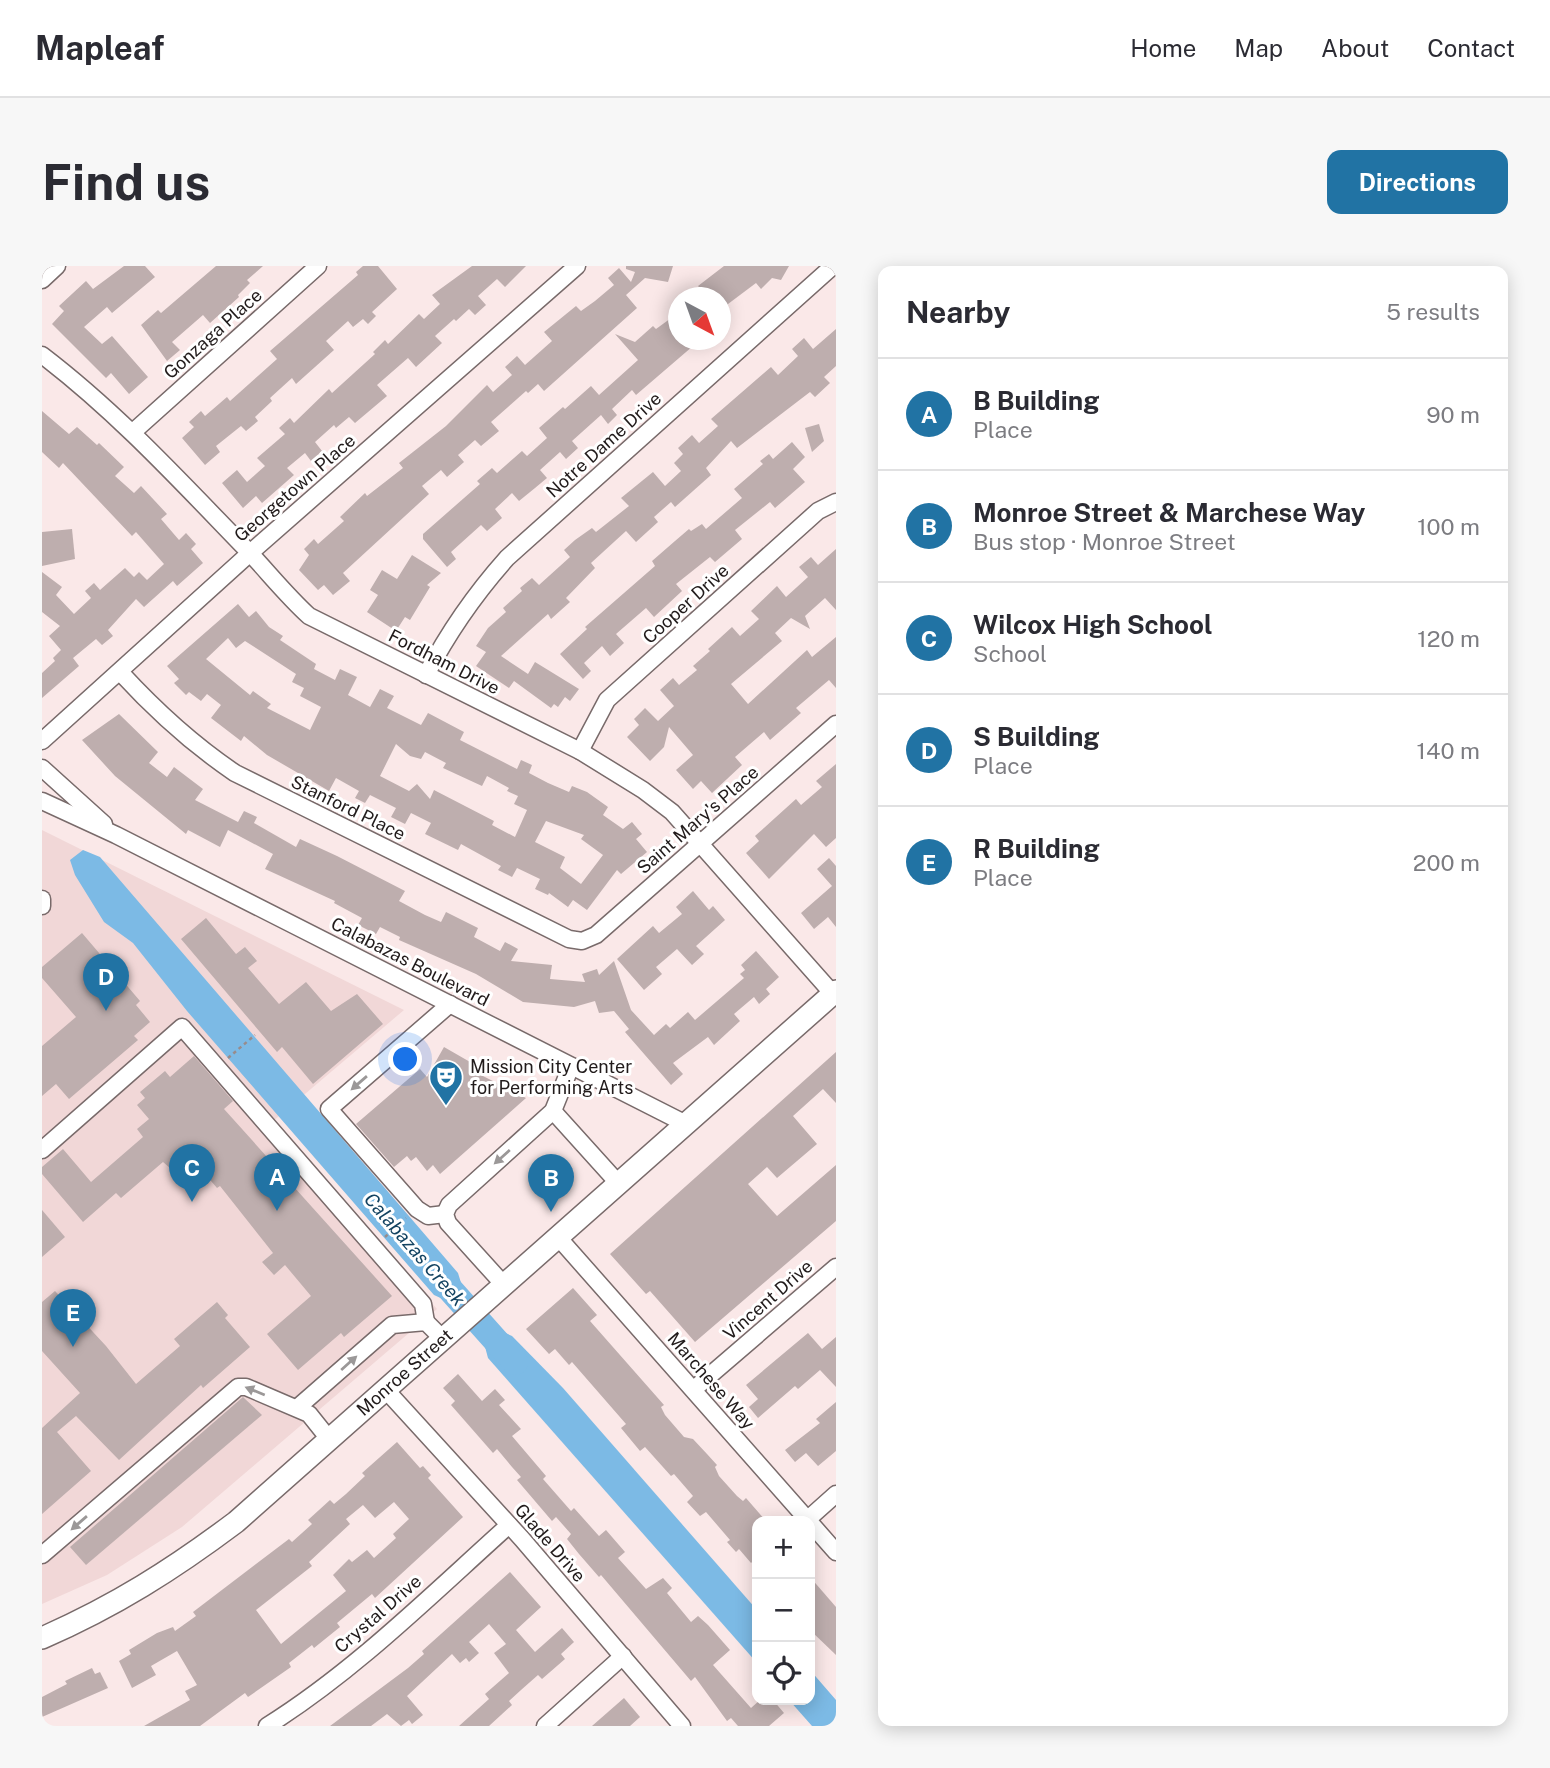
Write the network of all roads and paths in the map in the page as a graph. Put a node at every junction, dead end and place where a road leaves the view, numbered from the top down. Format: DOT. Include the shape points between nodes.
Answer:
graph roads {
  1 [pos="57,266"];
  2 [pos="318,266"];
  3 [pos="577,266"];
  4 [pos="833,266"];
  5 [pos="42,280"];
  6 [pos="42,355"];
  7 [pos="133,432"];
  8 [pos="836,502"];
  9 [pos="250,553"];
  10 [pos="121,673"];
  11 [pos="426,675"];
  12 [pos="836,724"];
  13 [pos="42,741"];
  14 [pos="580,751"];
  15 [pos="42,768"];
  16 [pos="42,801"];
  17 [pos="116,835"];
  18 [pos="701,843"];
  19 [pos="42,899"];
  20 [pos="42,906"];
  21 [pos="582,941"];
  22 [pos="834,992"];
  23 [pos="450,1004"];
  24 [pos="255,1035"];
  25 [pos="224,1062"];
  26 [pos="571,1066"];
  27 [pos="553,1111"];
  28 [pos="686,1124"];
  29 [pos="44,1144"];
  30 [pos="618,1183"];
  31 [pos="445,1214"];
  32 [pos="406,1218"];
  33 [pos="557,1236"];
  34 [pos="385,1237"];
  35 [pos="836,1267"];
  36 [pos="504,1285"];
  37 [pos="426,1322"];
  38 [pos="443,1339"];
  39 [pos="385,1389"];
  40 [pos="694,1390"];
  41 [pos="298,1408"];
  42 [pos="329,1439"];
  43 [pos="836,1494"];
  44 [pos="805,1516"];
  45 [pos="811,1516"];
  46 [pos="509,1525"];
  47 [pos="815,1527"];
  48 [pos="45,1552"];
  49 [pos="836,1552"];
  50 [pos="42,1639"];
  51 [pos="623,1656"];
  52 [pos="267,1726"];
  53 [pos="545,1726"];
  54 [pos="682,1726"];
  1 -- 5 [label="street"];
  2 -- 7 [label="street, Gonzaga Place"];
  3 -- 9 [label="street, Georgetown Place"];
  4 -- 11 [label="street, Notre Dame Drive" via="507,558 449,631"];
  6 -- 7 [label="street, Fordham Drive"];
  7 -- 9 [label="street, Fordham Drive"];
  8 -- 14 [label="street, Cooper Drive" via="818,512 607,700"];
  9 -- 10 [label="street, Georgetown Place"];
  9 -- 11 [label="street, Fordham Drive" via="309,616"];
  10 -- 13 [label="street, Georgetown Place"];
  10 -- 21 [label="street, Stanford Place" via="162,717 235,773 569,939"];
  11 -- 14 [label="street, Fordham Drive"];
  12 -- 18 [label="street, Saint Mary's Place"];
  14 -- 18 [label="street, Fordham Drive" via="653,797"];
  15 -- 17 [label="street, Calabazas Boulevard"];
  16 -- 17 [label="street, Calabazas Boulevard"];
  17 -- 23 [label="street, Calabazas Boulevard"];
  18 -- 21 [label="street, Saint Mary's Place" via="596,935"];
  18 -- 22 [label="street, Fordham Drive"];
  19 -- 20 [label="street"];
  22 -- 28 [label="main road, Monroe Street"];
  23 -- 26 [label="street, Calabazas Boulevard"];
  23 -- 31 [label="street, one-way" via="329,1109 417,1209 428,1216"];
  24 -- 25 [label="path"];
  26 -- 27 [label="street"];
  26 -- 28 [label="street, Calabazas Boulevard"];
  27 -- 30 [label="street"];
  27 -- 31 [label="street, one-way" via="449,1205"];
  28 -- 30 [label="main road, Monroe Street"];
  29 -- 37 [label="street" via="182,1027 423,1304"];
  30 -- 33 [label="main road, Monroe Street"];
  31 -- 36 [label="street"];
  32 -- 34 [label="path"];
  33 -- 36 [label="main road, Monroe Street"];
  33 -- 40 [label="street, Marchese Way"];
  35 -- 40 [label="street, Vincent Drive"];
  36 -- 38 [label="main road, Monroe Street"];
  37 -- 38 [label="street"];
  41 -- 37 [label="street, one-way" via="392,1325"];
  38 -- 39 [label="main road, Monroe Street"];
  39 -- 42 [label="main road, Monroe Street"];
  39 -- 46 [label="street, Glade Drive"];
  40 -- 44 [label="street, Marchese Way"];
  41 -- 42 [label="street" via="309,1414"];
  41 -- 48 [label="street, one-way" via="238,1387"];
  42 -- 50 [label="main road, Monroe Street" via="236,1522 168,1573"];
  43 -- 45 [label="street"];
  46 -- 51 [label="street, Glade Drive"];
  46 -- 52 [label="street, Crystal Drive" via="379,1640"];
  47 -- 49 [label="street, Marchese Way"];
  51 -- 53 [label="street"];
  51 -- 54 [label="street, Glade Drive"];
}
